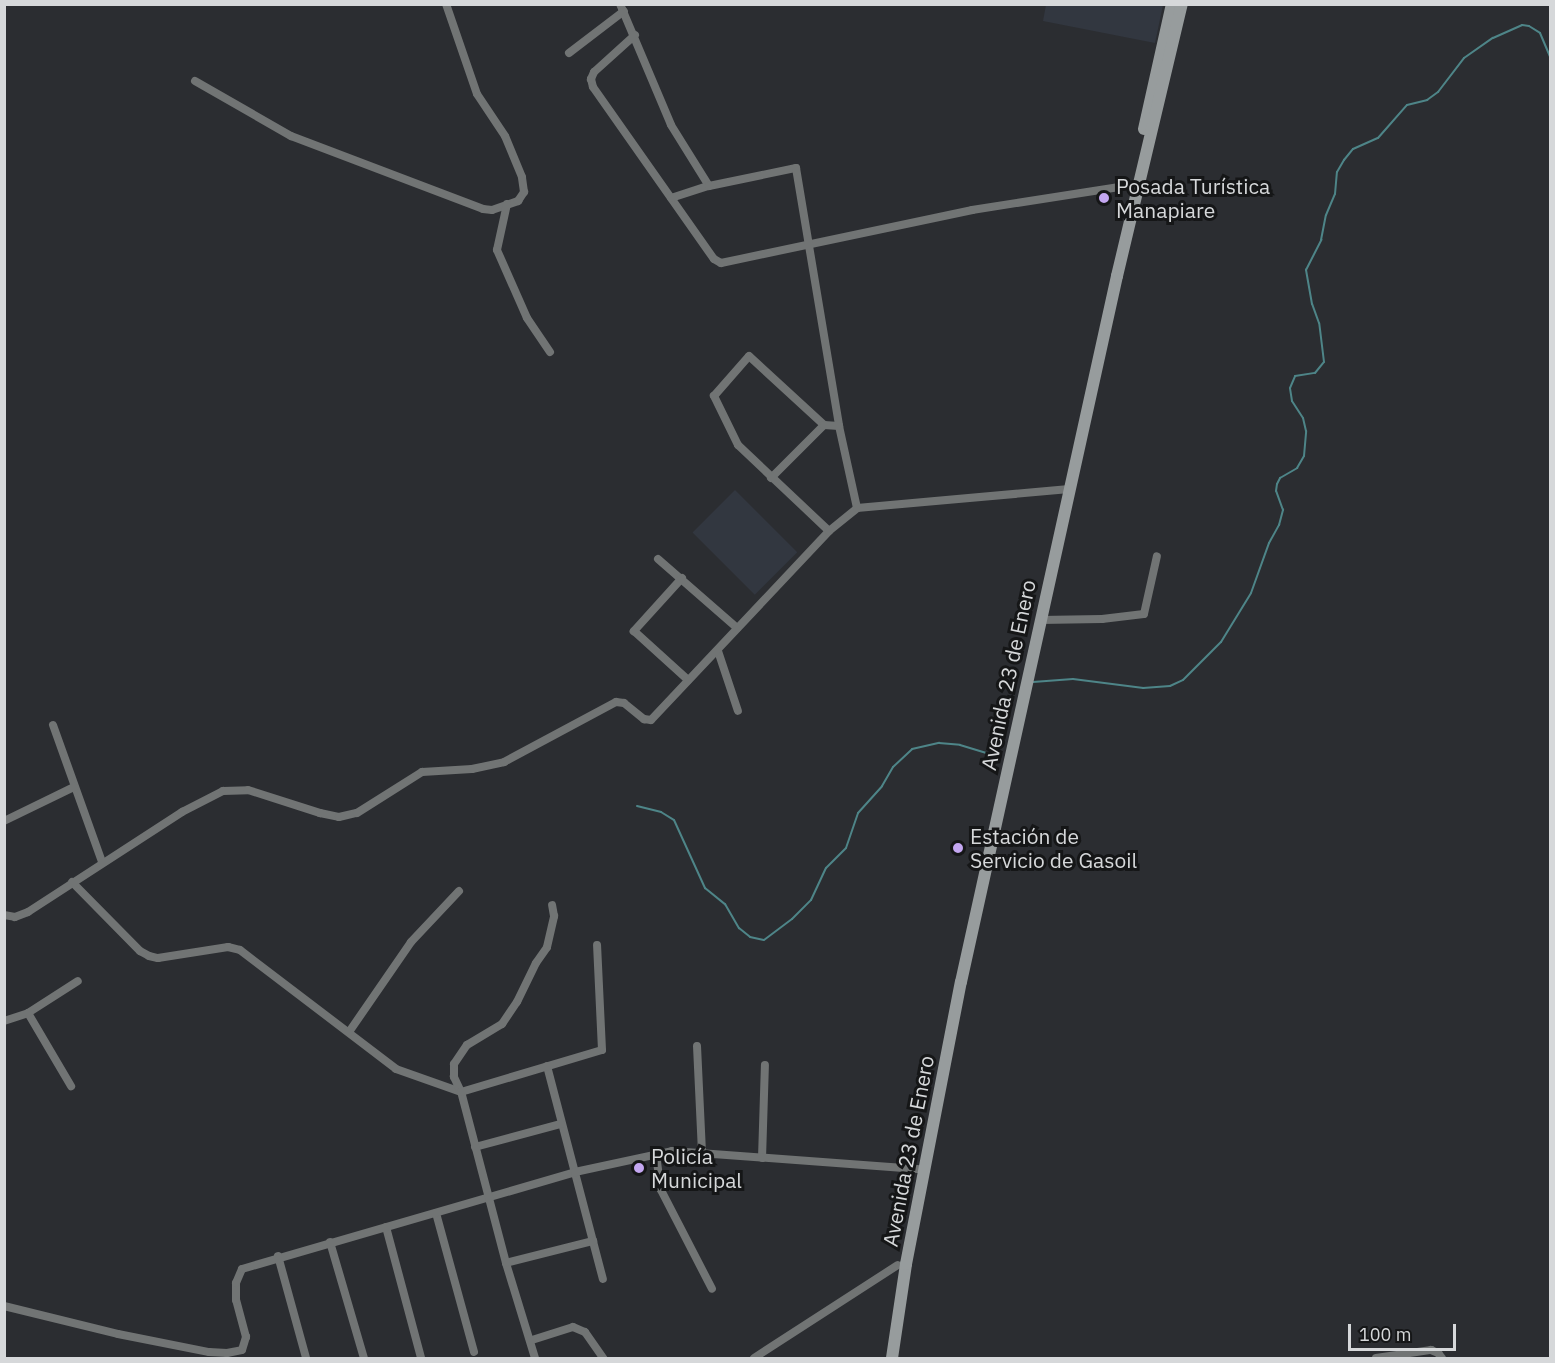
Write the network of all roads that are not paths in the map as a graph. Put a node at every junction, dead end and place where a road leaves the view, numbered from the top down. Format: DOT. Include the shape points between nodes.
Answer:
graph roads {
  1 [pos="446,4"];
  2 [pos="1172,4"];
  3 [pos="1182,4"];
  4 [pos="622,8"];
  5 [pos="635,35"];
  6 [pos="569,53"];
  7 [pos="195,81"];
  8 [pos="1132,185"];
  9 [pos="709,186"];
  10 [pos="671,198"];
  11 [pos="507,204"];
  12 [pos="810,245"];
  13 [pos="550,352"];
  14 [pos="824,425"];
  15 [pos="839,426"];
  16 [pos="771,478"];
  17 [pos="1066,489"];
  18 [pos="857,508"];
  19 [pos="829,531"];
  20 [pos="1157,556"];
  21 [pos="658,559"];
  22 [pos="682,578"];
  23 [pos="1040,620"];
  24 [pos="737,628"];
  25 [pos="718,651"];
  26 [pos="688,681"];
  27 [pos="738,711"];
  28 [pos="53,725"];
  29 [pos="74,788"];
  30 [pos="4,809"];
  31 [pos="7,819"];
  32 [pos="102,862"];
  33 [pos="72,882"];
  34 [pos="459,891"];
  35 [pos="552,905"];
  36 [pos="4,915"];
  37 [pos="597,945"];
  38 [pos="78,981"];
  39 [pos="28,1013"];
  40 [pos="4,1021"];
  41 [pos="349,1032"];
  42 [pos="698,1046"];
  43 [pos="765,1065"];
  44 [pos="547,1066"];
  45 [pos="71,1086"];
  46 [pos="461,1092"];
  47 [pos="561,1124"];
  48 [pos="475,1147"];
  49 [pos="702,1154"];
  50 [pos="656,1155"];
  51 [pos="762,1158"];
  52 [pos="917,1169"];
  53 [pos="575,1172"];
  54 [pos="489,1197"];
  55 [pos="436,1213"];
  56 [pos="386,1227"];
  57 [pos="593,1241"];
  58 [pos="330,1242"];
  59 [pos="278,1256"];
  60 [pos="506,1263"];
  61 [pos="898,1265"];
  62 [pos="603,1279"];
  63 [pos="712,1289"];
  64 [pos="4,1306"];
  65 [pos="532,1340"];
  66 [pos="474,1352"];
  67 [pos="306,1359"];
  68 [pos="364,1359"];
  69 [pos="421,1359"];
  70 [pos="535,1359"];
  71 [pos="603,1359"];
  72 [pos="754,1359"];
  73 [pos="884,1359"];
  74 [pos="892,1359"];
  75 [pos="1376,1359"];
  76 [pos="1442,1359"];
  1 -- 11 [label="street" via="477,94 505,136 522,177 524,192 518,201"];
  2 -- 8 [label="main road, Avenida 23 de Enero"];
  3 -- 17 [label="main road, Avenida 23 de Enero"];
  4 -- 5 [label="street"];
  4 -- 6 [label="street"];
  5 -- 9 [label="street" via="671,125"];
  5 -- 10 [label="street" via="591,79"];
  7 -- 11 [label="street" via="291,136 483,209"];
  8 -- 12 [label="street" via="972,210"];
  8 -- 17 [label="main road, Avenida 23 de Enero"];
  9 -- 10 [label="street"];
  9 -- 12 [label="street" via="796,168"];
  10 -- 12 [label="street" via="714,259 721,263"];
  11 -- 13 [label="street" via="497,250 527,318"];
  12 -- 15 [label="street"];
  14 -- 15 [label="street"];
  14 -- 16 [label="street"];
  14 -- 16 [label="street" via="749,356 714,396 738,445"];
  15 -- 18 [label="street"];
  16 -- 19 [label="street"];
  17 -- 18 [label="street"];
  17 -- 23 [label="main road, Avenida 23 de Enero"];
  17 -- 52 [label="main road, Avenida 23 de Enero" via="981,855"];
  18 -- 19 [label="street"];
  19 -- 24 [label="street"];
  20 -- 23 [label="street" via="1144,614"];
  21 -- 22 [label="street"];
  22 -- 24 [label="street"];
  22 -- 26 [label="street" via="634,631"];
  23 -- 74 [label="main road, Avenida 23 de Enero" via="961,982 906,1264"];
  24 -- 25 [label="street"];
  25 -- 26 [label="street"];
  25 -- 27 [label="street"];
  26 -- 32 [label="street" via="651,720 616,702 504,762 422,772 357,813 339,817 248,790 223,791"];
  28 -- 29 [label="street"];
  29 -- 31 [label="street"];
  29 -- 32 [label="street"];
  30 -- 31 [label="street"];
  32 -- 33 [label="street"];
  33 -- 36 [label="street" via="28,912 15,917"];
  33 -- 41 [label="street" via="149,956 158,958 228,947 240,950"];
  34 -- 41 [label="street" via="411,942"];
  35 -- 46 [label="street" via="554,916 547,947 517,1002 502,1024 467,1045 454,1064 454,1077"];
  37 -- 44 [label="street" via="602,1050"];
  38 -- 39 [label="street"];
  39 -- 40 [label="street"];
  39 -- 45 [label="street"];
  41 -- 46 [label="street" via="396,1069"];
  42 -- 49 [label="street"];
  43 -- 51 [label="street"];
  44 -- 46 [label="street"];
  44 -- 47 [label="street"];
  46 -- 48 [label="street"];
  47 -- 48 [label="street"];
  47 -- 53 [label="street"];
  48 -- 54 [label="street"];
  49 -- 50 [label="street" via="672,1151"];
  49 -- 51 [label="street"];
  50 -- 53 [label="street"];
  50 -- 63 [label="street" via="661,1190"];
  51 -- 52 [label="street"];
  52 -- 61 [label="main road, Avenida 23 de Enero"];
  53 -- 54 [label="street"];
  53 -- 57 [label="street"];
  54 -- 55 [label="street"];
  54 -- 60 [label="street"];
  55 -- 56 [label="street"];
  55 -- 66 [label="street"];
  56 -- 58 [label="street"];
  56 -- 69 [label="street"];
  57 -- 60 [label="street"];
  57 -- 62 [label="street"];
  58 -- 59 [label="street"];
  58 -- 68 [label="street"];
  59 -- 64 [label="street" via="242,1269 236,1283 236,1300 246,1337 242,1350 227,1353 130,1336"];
  59 -- 67 [label="street"];
  60 -- 65 [label="street"];
  61 -- 72 [label="street"];
  61 -- 73 [label="main road, Avenida 23 de Enero"];
  65 -- 70 [label="street"];
  65 -- 71 [label="street" via="573,1327 585,1332"];
  75 -- 76 [label="street" via="1431,1350"];
}
